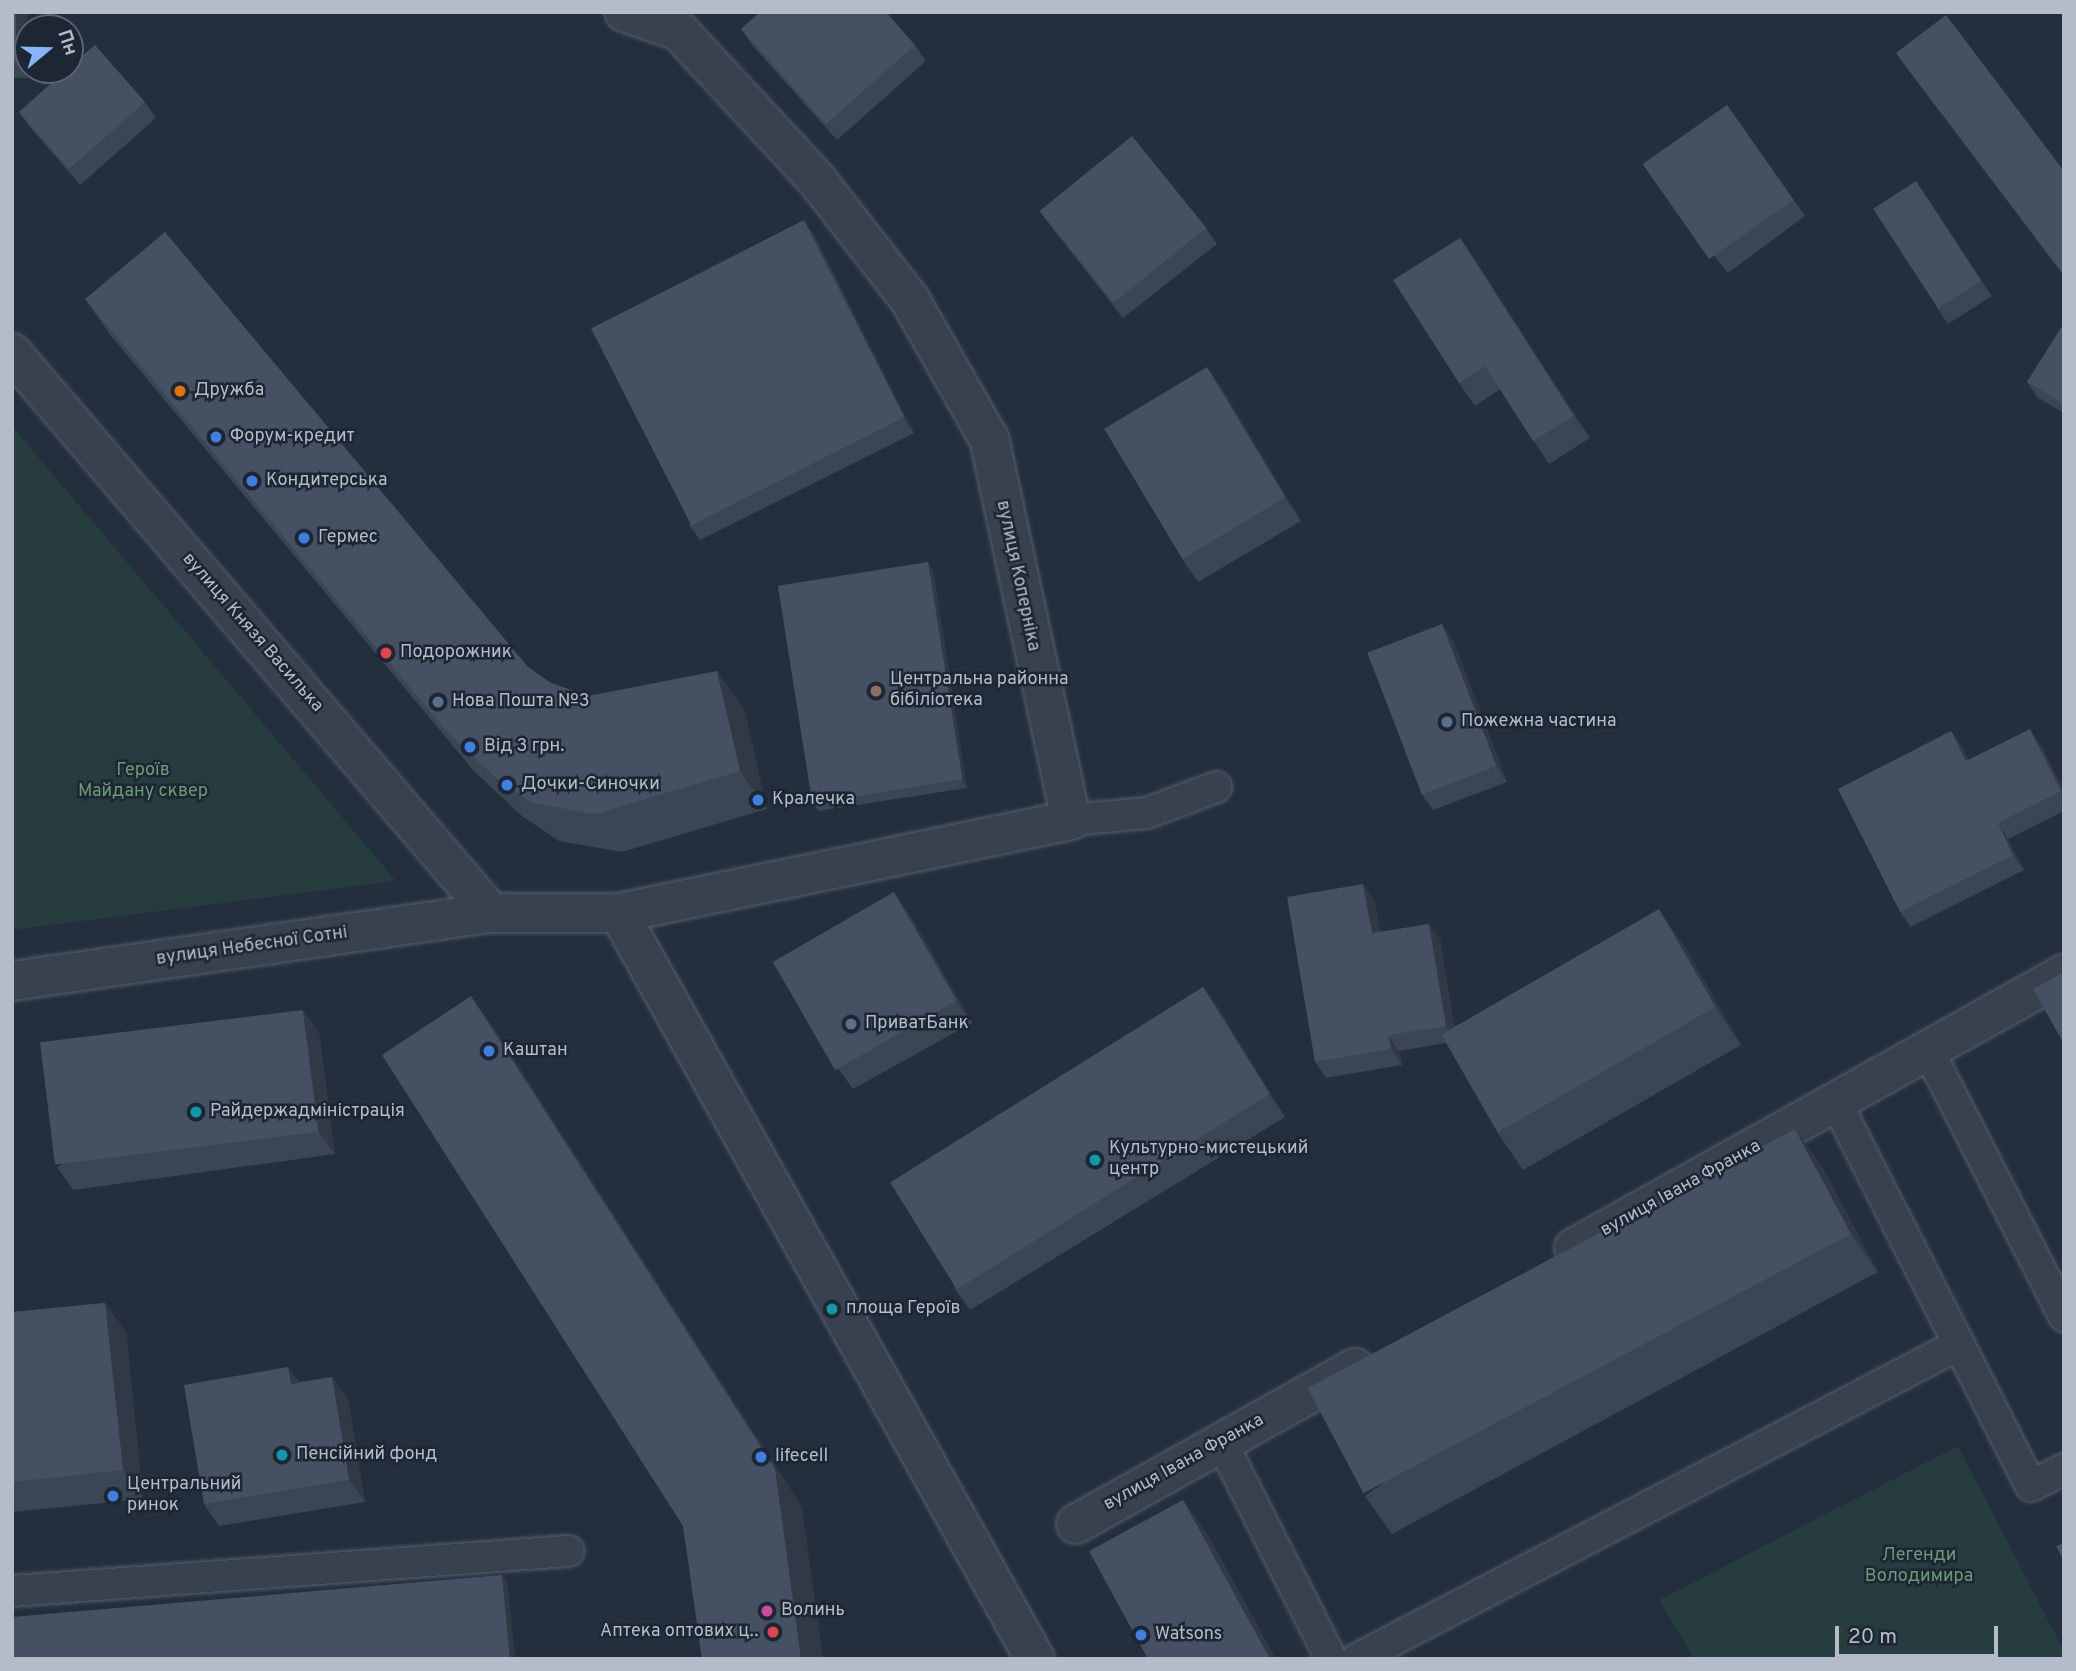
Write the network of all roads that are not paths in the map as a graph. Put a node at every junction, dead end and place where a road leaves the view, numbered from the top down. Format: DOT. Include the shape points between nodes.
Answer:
graph roads {
  1 [pos="624,12"];
  2 [pos="12,353"];
  3 [pos="1216,787"];
  4 [pos="1071,820"];
  5 [pos="492,913"];
  6 [pos="619,913"];
  7 [pos="2064,974"];
  8 [pos="12,981"];
  9 [pos="1929,1052"];
  10 [pos="1837,1104"];
  11 [pos="1547,1263"];
  12 [pos="2064,1316"];
  13 [pos="1956,1346"];
  14 [pos="1390,1349"];
  15 [pos="1221,1441"];
  16 [pos="2064,1469"];
  17 [pos="1076,1524"];
  18 [pos="569,1551"];
  19 [pos="12,1591"];
  20 [pos="1035,1659"];
  21 [pos="1331,1659"];
  22 [pos="1357,1659"];
  1 -- 4 [label="street, вулиця Коперніка" via="678,31 816,179 910,300 989,439"];
  2 -- 5 [label="street, вулиця Князя Василька"];
  3 -- 4 [label="lane" via="1147,813"];
  4 -- 6 [label="street"];
  5 -- 6 [label="street"];
  5 -- 8 [label="street, вулиця Небесної Сотні"];
  6 -- 20 [label="street"];
  7 -- 9 [label="street, вулиця Івана Франка"];
  9 -- 10 [label="street, вулиця Івана Франка"];
  9 -- 12 [label="lane"];
  10 -- 11 [label="street, вулиця Івана Франка"];
  10 -- 13 [label="lane"];
  13 -- 16 [label="lane" via="2031,1486"];
  13 -- 22 [label="lane"];
  14 -- 15 [label="street, вулиця Івана Франка"];
  15 -- 17 [label="street, вулиця Івана Франка"];
  15 -- 21 [label="lane"];
  18 -- 19 [label="lane"];
}
